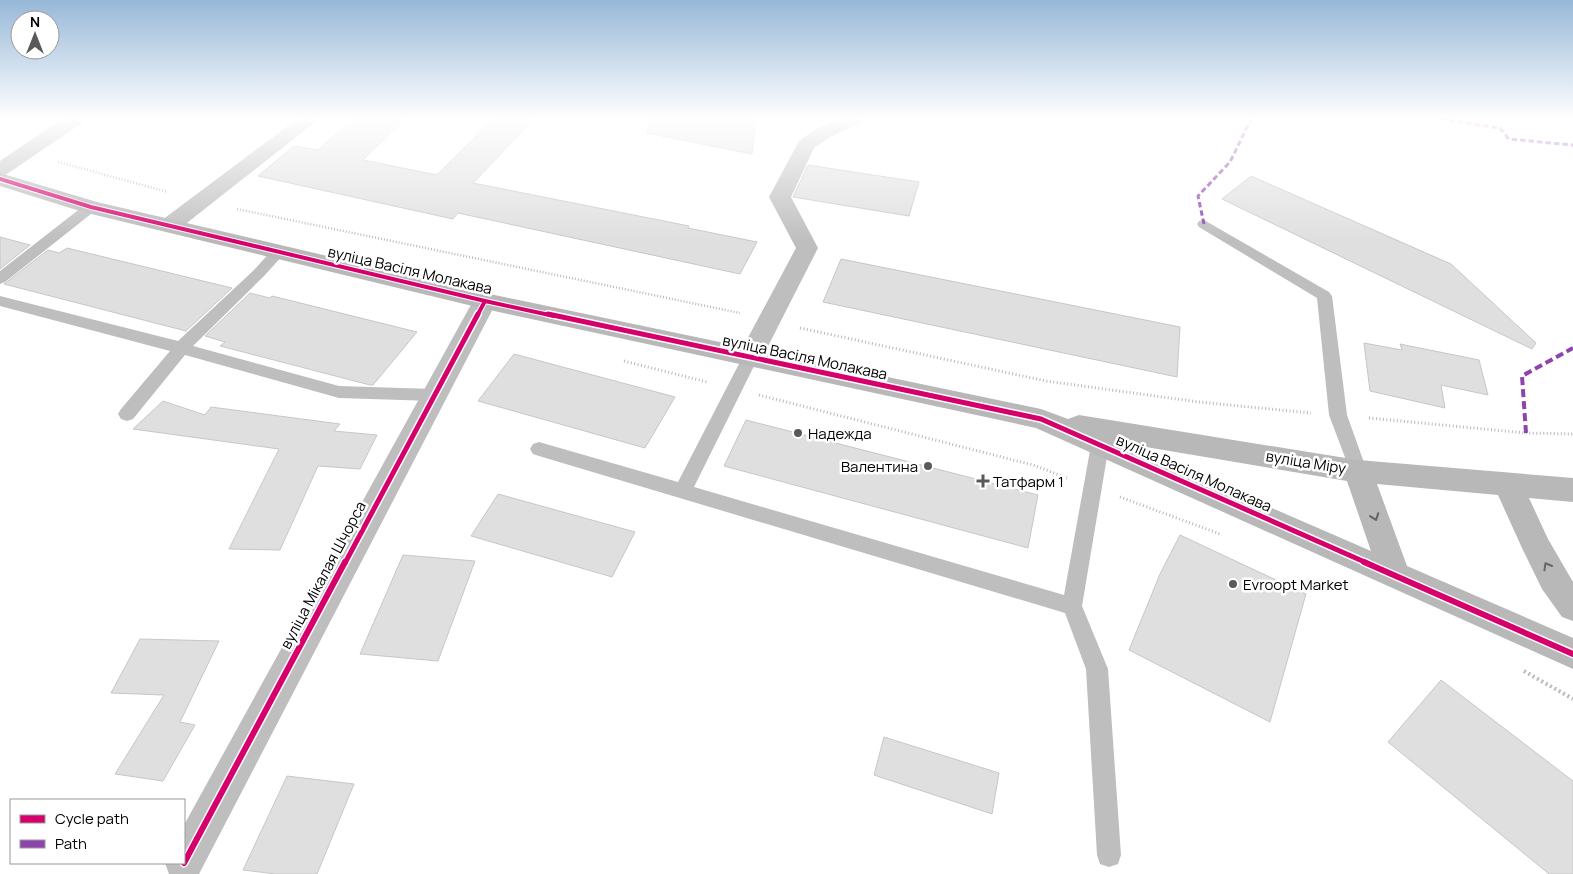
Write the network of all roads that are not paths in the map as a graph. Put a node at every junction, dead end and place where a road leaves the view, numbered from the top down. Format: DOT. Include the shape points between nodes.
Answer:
graph roads {
  1 [pos="16,160"];
  2 [pos="255,160"];
  3 [pos="799,160"];
  4 [pos="0,170"];
  5 [pos="0,180"];
  6 [pos="91,207"];
  7 [pos="1204,224"];
  8 [pos="170,225"];
  9 [pos="278,251"];
  10 [pos="0,279"];
  11 [pos="0,301"];
  12 [pos="485,301"];
  13 [pos="181,348"];
  14 [pos="750,358"];
  15 [pos="433,395"];
  16 [pos="127,414"];
  17 [pos="1041,419"];
  18 [pos="1100,445"];
  19 [pos="539,449"];
  20 [pos="1358,471"];
  21 [pos="1508,484"];
  22 [pos="1573,490"];
  23 [pos="683,491"];
  24 [pos="1395,575"];
  25 [pos="1072,606"];
  26 [pos="1573,607"];
  27 [pos="1573,654"];
  28 [pos="1109,855"];
  29 [pos="185,861"];
  1 -- 4 [label="street"];
  2 -- 8 [label="street"];
  3 -- 14 [label="street" via="780,197 806,248"];
  5 -- 6 [label="street, вуліца Васіля Молакава"];
  6 -- 8 [label="street, вуліца Васіля Молакава"];
  6 -- 10 [label="lane"];
  7 -- 20 [label="lane" via="1324,296 1338,415"];
  8 -- 9 [label="street, вуліца Васіля Молакава"];
  9 -- 12 [label="street, вуліца Васіля Молакава"];
  9 -- 13 [label="lane"];
  11 -- 13 [label="lane"];
  12 -- 14 [label="street, вуліца Васіля Молакава"];
  12 -- 15 [label="street, вуліца Мікалая Шчорса"];
  13 -- 15 [label="lane" via="338,392"];
  13 -- 16 [label="lane"];
  14 -- 17 [label="street, вуліца Васіля Молакава"];
  14 -- 23 [label="lane"];
  15 -- 29 [label="street, вуліца Мікалая Шчорса"];
  17 -- 18 [label="street, вуліца Васіля Молакава"];
  17 -- 20 [label="street, вуліца Міру"];
  18 -- 24 [label="street, вуліца Васіля Молакава"];
  18 -- 25 [label="lane"];
  19 -- 23 [label="lane"];
  20 -- 21 [label="street, вуліца Міру"];
  20 -- 24 [label="street, one-way"];
  21 -- 22 [label="street, вуліца Міру"];
  26 -- 21 [label="street, one-way" via="1542,559"];
  23 -- 25 [label="lane"];
  24 -- 27 [label="street, вуліца Васіля Молакава"];
  25 -- 28 [label="lane" via="1097,669"];
}
